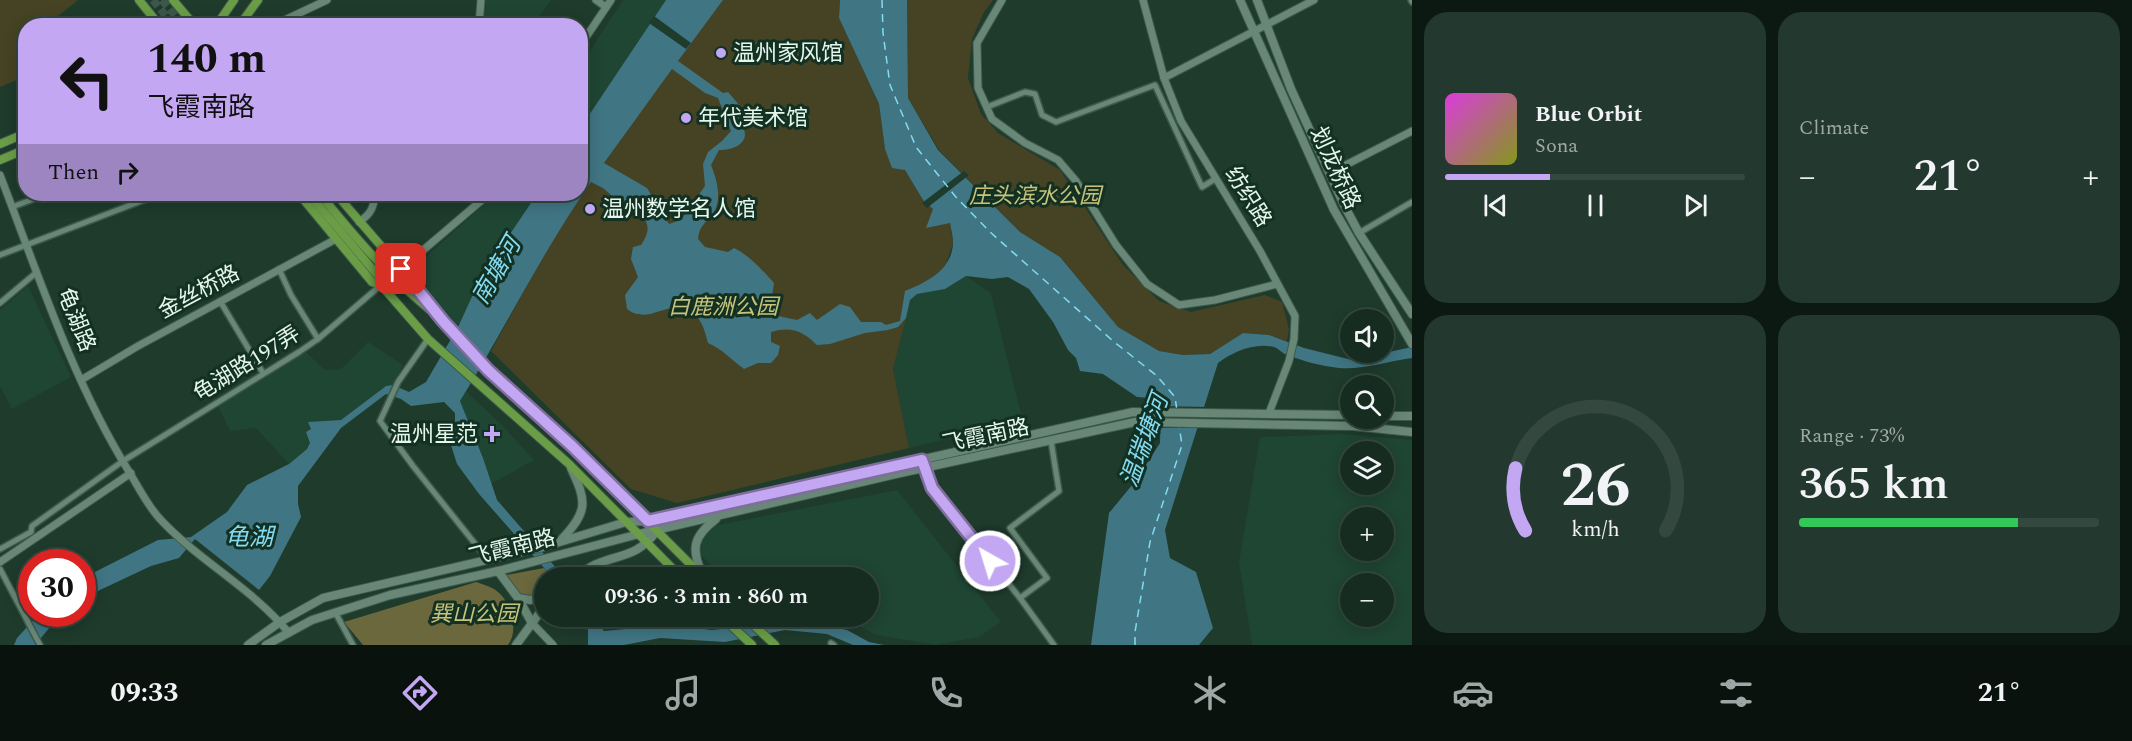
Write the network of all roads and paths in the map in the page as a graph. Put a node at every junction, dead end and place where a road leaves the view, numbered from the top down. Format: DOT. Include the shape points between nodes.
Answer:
graph roads {
  1 [pos="139,0"];
  2 [pos="173,0"];
  3 [pos="234,0"];
  4 [pos="258,0"];
  5 [pos="327,0"];
  6 [pos="481,0"];
  7 [pos="596,0"];
  8 [pos="611,0"];
  9 [pos="1002,0"];
  10 [pos="1143,0"];
  11 [pos="1240,0"];
  12 [pos="1257,0"];
  13 [pos="1314,0"];
  14 [pos="606,7"];
  15 [pos="294,16"];
  16 [pos="154,18"];
  17 [pos="188,18"];
  18 [pos="222,18"];
  19 [pos="245,18"];
  20 [pos="290,18"];
  21 [pos="480,18"];
  22 [pos="1268,25"];
  23 [pos="1254,32"];
  24 [pos="588,34"];
  25 [pos="1164,78"];
  26 [pos="987,107"];
  27 [pos="1412,131"];
  28 [pos="18,136"];
  29 [pos="0,144"];
  30 [pos="18,152"];
  31 [pos="0,160"];
  32 [pos="1330,173"];
  33 [pos="0,175"];
  34 [pos="1215,179"];
  35 [pos="28,201"];
  36 [pos="141,201"];
  37 [pos="304,201"];
  38 [pos="315,201"];
  39 [pos="326,201"];
  40 [pos="342,201"];
  41 [pos="374,201"];
  42 [pos="481,201"];
  43 [pos="1412,202"];
  44 [pos="12,207"];
  45 [pos="359,222"];
  46 [pos="1359,233"];
  47 [pos="336,239"];
  48 [pos="27,245"];
  49 [pos="0,255"];
  50 [pos="279,269"];
  51 [pos="401,269"];
  52 [pos="38,272"];
  53 [pos="1277,284"];
  54 [pos="381,285"];
  55 [pos="220,301"];
  56 [pos="0,303"];
  57 [pos="1412,314"];
  58 [pos="443,321"];
  59 [pos="318,339"];
  60 [pos="428,339"];
  61 [pos="1412,344"];
  62 [pos="263,373"];
  63 [pos="81,380"];
  64 [pos="1269,413"];
  65 [pos="1340,415"];
  66 [pos="1394,416"];
  67 [pos="1412,416"];
  68 [pos="1412,432"];
  69 [pos="1051,441"];
  70 [pos="123,461"];
  71 [pos="569,464"];
  72 [pos="924,464"];
  73 [pos="130,473"];
  74 [pos="720,516"];
  75 [pos="648,521"];
  76 [pos="626,522"];
  77 [pos="657,531"];
  78 [pos="639,534"];
  79 [pos="560,541"];
  80 [pos="647,543"];
  81 [pos="0,549"];
  82 [pos="488,560"];
  83 [pos="0,562"];
  84 [pos="592,567"];
  85 [pos="671,567"];
  86 [pos="694,567"];
  87 [pos="699,567"];
  88 [pos="0,569"];
  89 [pos="498,571"];
  90 [pos="518,598"];
  91 [pos="1020,598"];
  92 [pos="534,599"];
  93 [pos="335,612"];
  94 [pos="534,620"];
  95 [pos="280,622"];
  96 [pos="532,623"];
  97 [pos="732,627"];
  98 [pos="755,627"];
  99 [pos="289,633"];
  100 [pos="751,644"];
  101 [pos="39,645"];
  102 [pos="248,645"];
  103 [pos="266,645"];
  104 [pos="353,645"];
  105 [pos="516,645"];
  106 [pos="553,645"];
  107 [pos="775,645"];
  108 [pos="1054,645"];
  1 -- 16 [label="main road"];
  2 -- 17 [label="main road"];
  3 -- 18 [label="main road"];
  4 -- 19 [label="main road"];
  5 -- 15 [label="street"];
  6 -- 21 [label="street"];
  7 -- 14 [label="street"];
  8 -- 14 [label="street"];
  9 -- 26 [label="street" via="977,43 978,87"];
  10 -- 25 [label="street, 纺织路"];
  11 -- 23 [label="main road, 划龙桥路"];
  12 -- 22 [label="main road, 划龙桥路"];
  13 -- 22 [label="street"];
  14 -- 24 [label="street"];
  15 -- 20 [label="street"];
  22 -- 23 [label="street"];
  22 -- 32 [label="main road, 划龙桥路" via="1291,89"];
  23 -- 25 [label="street"];
  23 -- 61 [label="main road, 划龙桥路" via="1334,210"];
  25 -- 34 [label="street, 纺织路" via="1181,121"];
  26 -- 34 [label="street" via="1025,92 1035,94 1042,115 1056,122 1155,85 1202,187"];
  26 -- 53 [label="street" via="997,124 1058,160 1147,284 1179,305"];
  27 -- 32 [label="street"];
  28 -- 29 [label="main road"];
  30 -- 31 [label="main road"];
  32 -- 46 [label="main road, 划龙桥路"];
  33 -- 44 [label="street, 龟湖路"];
  34 -- 53 [label="street, 纺织路"];
  35 -- 44 [label="street"];
  36 -- 48 [label="street"];
  37 -- 47 [label="main road"];
  38 -- 54 [label="main road" via="379,277"];
  39 -- 58 [label="main road" via="362,245"];
  40 -- 45 [label="main road"];
  41 -- 45 [label="street" via="368,216"];
  42 -- 51 [label="street"];
  43 -- 46 [label="street"];
  44 -- 48 [label="street, 龟湖路"];
  45 -- 51 [label="main road"];
  46 -- 57 [label="main road, 划龙桥路"];
  47 -- 50 [label="street, 金丝桥路"];
  47 -- 54 [label="main road" via="372,282"];
  48 -- 49 [label="street"];
  48 -- 52 [label="street, 龟湖路"];
  50 -- 55 [label="street, 金丝桥路"];
  50 -- 59 [label="street"];
  51 -- 58 [label="main road"];
  52 -- 56 [label="street"];
  52 -- 63 [label="street, 龟湖路"];
  53 -- 64 [label="street, 纺织路" via="1295,316 1294,339"];
  54 -- 59 [label="street, 龟湖路197弄"];
  54 -- 60 [label="main road"];
  55 -- 62 [label="street"];
  55 -- 63 [label="street, 金丝桥路"];
  58 -- 75 [label="main road" via="488,370"];
  59 -- 62 [label="street, 龟湖路197弄"];
  60 -- 71 [label="main road"];
  60 -- 82 [label="street" via="398,382 380,421"];
  62 -- 70 [label="street, 龟湖路197弄"];
  63 -- 70 [label="street, 龟湖路"];
  64 -- 65 [label="main road, 飞霞南路"];
  64 -- 72 [label="main road, 飞霞南路" via="1133,412"];
  66 -- 67 [label="main road"];
  68 -- 69 [label="main road, 飞霞南路" via="1353,426 1135,422"];
  69 -- 72 [label="main road, 飞霞南路"];
  69 -- 91 [label="street" via="1059,491 1010,528 1047,578"];
  70 -- 73 [label="street, 龟湖路"];
  70 -- 81 [label="street, 龟湖路197弄" via="32,526 31,532"];
  71 -- 76 [label="main road"];
  71 -- 79 [label="main road" via="583,493 582,510 577,523"];
  72 -- 74 [label="main road, 飞霞南路"];
  72 -- 75 [label="main road, 飞霞南路"];
  72 -- 91 [label="street" via="932,488"];
  73 -- 83 [label="street"];
  73 -- 95 [label="street, 龟湖路" via="159,518 174,533"];
  74 -- 77 [label="main road, 飞霞南路"];
  74 -- 87 [label="main road" via="704,529 695,544"];
  75 -- 76 [label="main road, 飞霞南路"];
  75 -- 77 [label="main road"];
  76 -- 78 [label="main road"];
  76 -- 79 [label="main road, 飞霞南路"];
  77 -- 78 [label="main road, 飞霞南路"];
  77 -- 80 [label="main road"];
  77 -- 86 [label="main road"];
  78 -- 80 [label="main road"];
  78 -- 89 [label="main road, 飞霞南路"];
  79 -- 82 [label="main road, 飞霞南路"];
  80 -- 84 [label="main road" via="626,556"];
  80 -- 85 [label="main road"];
  82 -- 95 [label="main road, 飞霞南路" via="323,598"];
  88 -- 101 [label="street"];
  89 -- 90 [label="main road"];
  89 -- 93 [label="main road, 飞霞南路" via="390,595"];
  90 -- 92 [label="main road"];
  90 -- 96 [label="main road"];
  91 -- 108 [label="street"];
  93 -- 99 [label="main road, 飞霞南路"];
  93 -- 104 [label="street"];
  94 -- 96 [label="main road"];
  95 -- 99 [label="street, 龟湖路"];
  95 -- 102 [label="main road, 飞霞南路"];
  96 -- 105 [label="main road"];
  96 -- 106 [label="street"];
  97 -- 100 [label="main road"];
  98 -- 107 [label="main road"];
  99 -- 103 [label="main road, 飞霞南路"];
}
